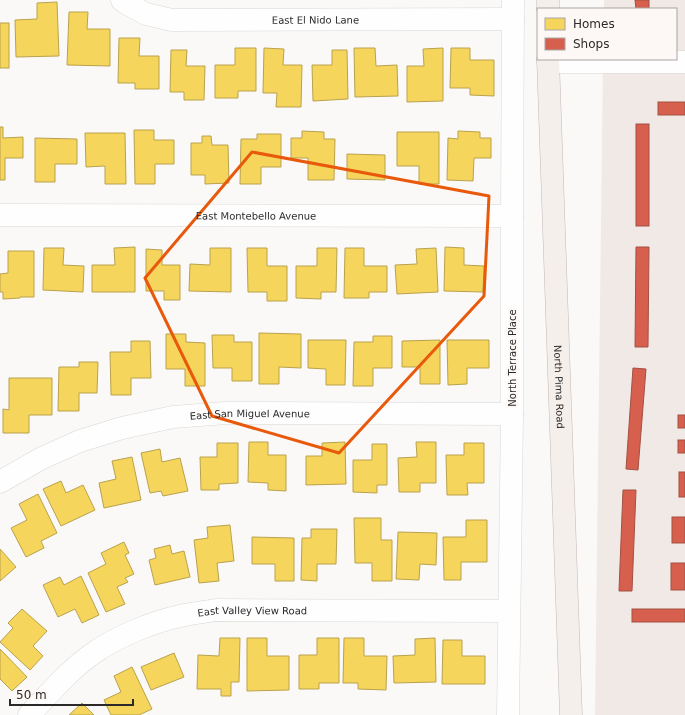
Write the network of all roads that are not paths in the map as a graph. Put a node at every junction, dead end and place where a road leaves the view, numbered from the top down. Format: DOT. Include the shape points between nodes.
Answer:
graph roads {
  1 [pos="122,0"];
  2 [pos="513,10"];
  3 [pos="548,61"];
  4 [pos="685,62"];
  5 [pos="0,215"];
  6 [pos="512,216"];
  7 [pos="512,414"];
  8 [pos="0,482"];
  9 [pos="509,611"];
  10 [pos="29,715"];
  11 [pos="508,715"];
  12 [pos="571,715"];
  1 -- 2 [label="street, East El Nido Lane" via="146,14 172,20"];
  2 -- 6 [label="street, North Terrace Place"];
  3 -- 4 [label="street"];
  3 -- 12 [label="main road, North Pima Road"];
  5 -- 6 [label="street, East Montebello Avenue"];
  6 -- 7 [label="street, North Terrace Place"];
  7 -- 8 [label="street, East San Miguel Avenue" via="226,413 173,417 122,428 80,441 42,458"];
  7 -- 9 [label="street, North Terrace Place"];
  9 -- 10 [label="street, East Valley View Road" via="216,610 179,616 124,636 95,652 65,676"];
  9 -- 11 [label="street, North Terrace Place"];
}
